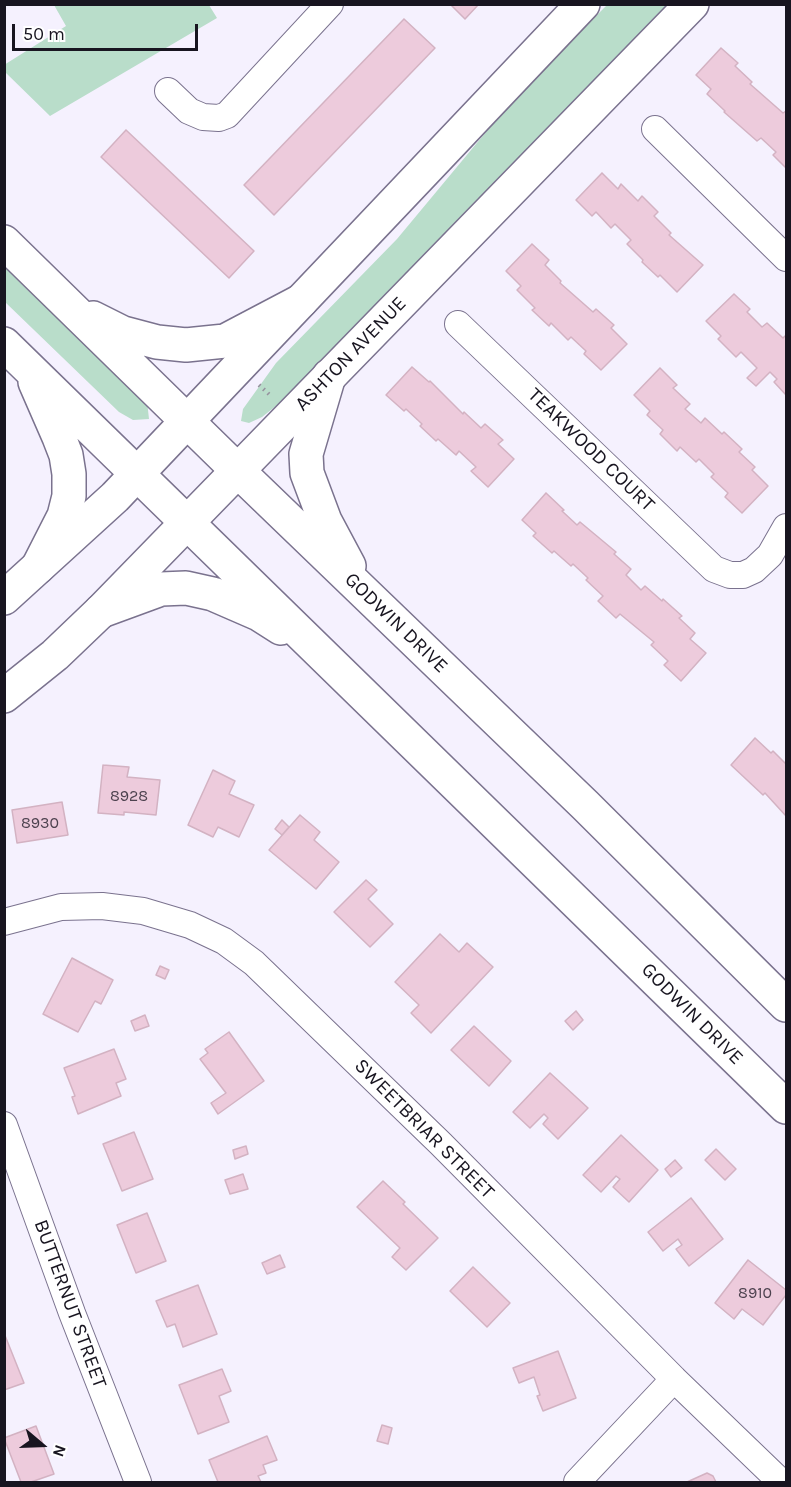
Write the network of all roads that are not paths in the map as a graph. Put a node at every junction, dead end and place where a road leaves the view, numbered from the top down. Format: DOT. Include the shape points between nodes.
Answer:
graph roads {
  1 [pos="330,4"];
  2 [pos="583,4"];
  3 [pos="692,4"];
  4 [pos="168,91"];
  5 [pos="655,129"];
  6 [pos="4,242"];
  7 [pos="786,258"];
  8 [pos="67,302"];
  9 [pos="301,302"];
  10 [pos="458,324"];
  11 [pos="4,344"];
  12 [pos="28,367"];
  13 [pos="329,376"];
  14 [pos="188,421"];
  15 [pos="237,471"];
  16 [pos="138,474"];
  17 [pos="187,522"];
  18 [pos="786,527"];
  19 [pos="38,567"];
  20 [pos="4,598"];
  21 [pos="374,602"];
  22 [pos="101,611"];
  23 [pos="320,652"];
  24 [pos="4,696"];
  25 [pos="4,922"];
  26 [pos="786,1005"];
  27 [pos="786,1107"];
  28 [pos="4,1125"];
  29 [pos="674,1379"];
  30 [pos="138,1482"];
  31 [pos="577,1482"];
  32 [pos="781,1482"];
  1 -- 4 [label="street" via="227,115 203,117 189,111"];
  2 -- 9 [label="main road"];
  3 -- 13 [label="main road, ASHTON AVENUE"];
  5 -- 7 [label="street"];
  6 -- 8 [label="main road, GODWIN DRIVE"];
  8 -- 9 [label="main road" via="123,333 186,345 225,341"];
  8 -- 14 [label="main road, GODWIN DRIVE"];
  9 -- 14 [label="main road"];
  10 -- 18 [label="street, TEAKWOOD COURT" via="714,569 744,575 754,570 770,555"];
  11 -- 12 [label="main road, GODWIN DRIVE"];
  12 -- 16 [label="main road, GODWIN DRIVE"];
  12 -- 19 [label="main road" via="66,455 69,474 64,516"];
  13 -- 15 [label="main road, ASHTON AVENUE"];
  13 -- 21 [label="main road" via="306,454 307,473 325,521"];
  14 -- 15 [label="main road, GODWIN DRIVE"];
  14 -- 16 [label="main road"];
  15 -- 17 [label="main road, ASHTON AVENUE"];
  15 -- 21 [label="main road, GODWIN DRIVE"];
  16 -- 17 [label="main road, GODWIN DRIVE"];
  16 -- 19 [label="main road"];
  17 -- 22 [label="main road, ASHTON AVENUE"];
  17 -- 23 [label="main road, GODWIN DRIVE"];
  19 -- 20 [label="main road"];
  21 -- 26 [label="main road, GODWIN DRIVE"];
  22 -- 23 [label="main road" via="161,589 186,588 259,614"];
  22 -- 24 [label="main road, ASHTON AVENUE"];
  23 -- 27 [label="main road, GODWIN DRIVE"];
  25 -- 29 [label="street, SWEETBRIAR STREET" via="61,907 102,906 162,916 224,941 254,963 441,1144"];
  28 -- 30 [label="street, BUTTERNUT STREET"];
  29 -- 31 [label="street"];
  29 -- 32 [label="street, SWEETBRIAR STREET"];
}
